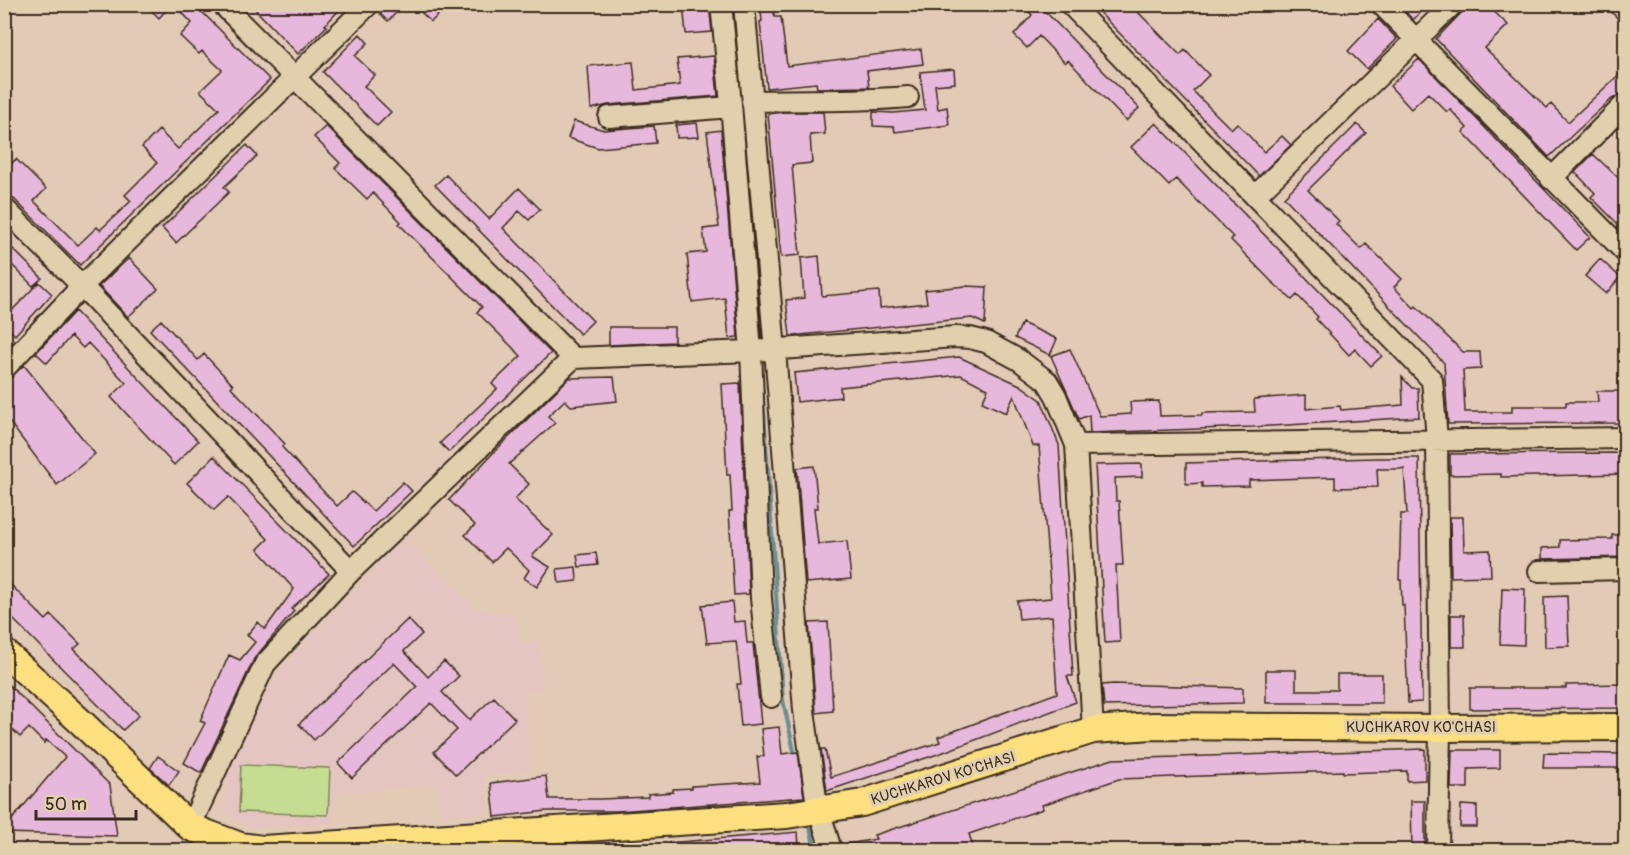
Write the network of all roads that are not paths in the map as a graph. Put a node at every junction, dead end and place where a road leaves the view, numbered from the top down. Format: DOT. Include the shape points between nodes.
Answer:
graph roads {
  1 [pos="222,4"];
  2 [pos="369,4"];
  3 [pos="721,4"];
  4 [pos="744,4"];
  5 [pos="1070,4"];
  6 [pos="1381,4"];
  7 [pos="1453,4"];
  8 [pos="1417,41"];
  9 [pos="296,78"];
  10 [pos="908,97"];
  11 [pos="752,101"];
  12 [pos="1626,103"];
  13 [pos="731,107"];
  14 [pos="609,117"];
  15 [pos="1551,179"];
  16 [pos="1255,196"];
  17 [pos="4,208"];
  18 [pos="1626,253"];
  19 [pos="82,286"];
  20 [pos="774,350"];
  21 [pos="752,351"];
  22 [pos="573,358"];
  23 [pos="4,369"];
  24 [pos="1626,438"];
  25 [pos="1437,439"];
  26 [pos="1076,445"];
  27 [pos="1626,569"];
  28 [pos="351,571"];
  29 [pos="1539,572"];
  30 [pos="4,652"];
  31 [pos="771,697"];
  32 [pos="1626,727"];
  33 [pos="1440,728"];
  34 [pos="1093,730"];
  35 [pos="821,811"];
  36 [pos="190,827"];
  37 [pos="395,845"];
  38 [pos="262,850"];
  39 [pos="831,850"];
  40 [pos="1438,850"];
  1 -- 9 [label="street"];
  2 -- 9 [label="street"];
  3 -- 13 [label="street"];
  4 -- 11 [label="street"];
  5 -- 16 [label="street"];
  6 -- 8 [label="street"];
  7 -- 8 [label="street"];
  8 -- 15 [label="street"];
  8 -- 16 [label="street"];
  9 -- 19 [label="street"];
  9 -- 22 [label="street"];
  10 -- 11 [label="street"];
  11 -- 20 [label="street"];
  12 -- 15 [label="street"];
  13 -- 14 [label="street"];
  13 -- 21 [label="street"];
  15 -- 18 [label="street"];
  16 -- 25 [label="street" via="1432,380"];
  17 -- 19 [label="street"];
  19 -- 23 [label="street"];
  19 -- 28 [label="street"];
  20 -- 21 [label="street"];
  20 -- 26 [label="street" via="956,337 986,342 1047,381"];
  20 -- 35 [label="street" via="804,710"];
  21 -- 22 [label="street"];
  21 -- 31 [label="street" via="761,598"];
  22 -- 28 [label="street"];
  24 -- 25 [label="street"];
  25 -- 26 [label="street"];
  25 -- 33 [label="street"];
  26 -- 34 [label="street"];
  27 -- 29 [label="street"];
  28 -- 36 [label="street" via="265,664"];
  30 -- 36 [label="main road"];
  32 -- 33 [label="main road, KUCHKAROV KO'CHASI"];
  33 -- 34 [label="main road, KUCHKAROV KO'CHASI" via="1153,726"];
  33 -- 40 [label="street"];
  34 -- 35 [label="main road, KUCHKAROV KO'CHASI" via="903,791"];
  35 -- 37 [label="main road, KUCHKAROV KO'CHASI"];
  35 -- 39 [label="street"];
  36 -- 38 [label="main road, KUCHKAROV KO'CHASI"];
  37 -- 38 [label="main road, KUCHKAROV KO'CHASI"];
}
